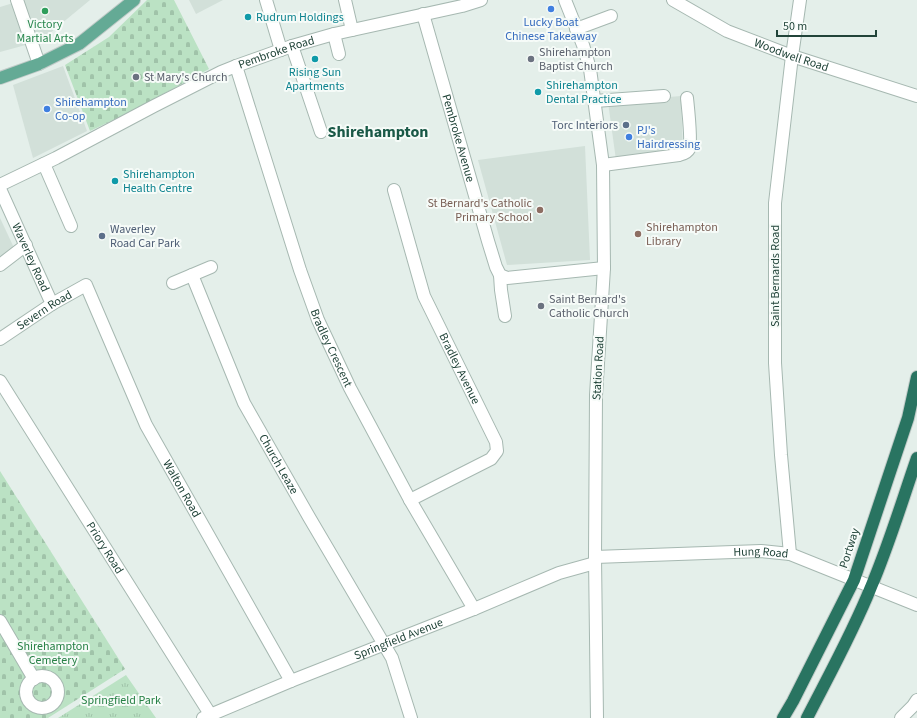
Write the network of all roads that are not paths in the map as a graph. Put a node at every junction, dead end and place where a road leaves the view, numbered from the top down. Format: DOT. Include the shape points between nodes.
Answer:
graph roads {
  1 [pos="17,0"];
  2 [pos="134,0"];
  3 [pos="266,0"];
  4 [pos="345,0"];
  5 [pos="353,0"];
  6 [pos="481,0"];
  7 [pos="565,0"];
  8 [pos="673,0"];
  9 [pos="800,0"];
  10 [pos="423,14"];
  11 [pos="611,16"];
  12 [pos="356,29"];
  13 [pos="576,29"];
  14 [pos="334,34"];
  15 [pos="286,48"];
  16 [pos="339,54"];
  17 [pos="792,56"];
  18 [pos="39,64"];
  19 [pos="236,66"];
  20 [pos="0,78"];
  21 [pos="664,96"];
  22 [pos="917,96"];
  23 [pos="687,98"];
  24 [pos="595,101"];
  25 [pos="321,132"];
  26 [pos="44,164"];
  27 [pos="603,165"];
  28 [pos="0,185"];
  29 [pos="0,189"];
  30 [pos="394,190"];
  31 [pos="71,226"];
  32 [pos="26,245"];
  33 [pos="0,265"];
  34 [pos="210,267"];
  35 [pos="604,268"];
  36 [pos="192,275"];
  37 [pos="500,275"];
  38 [pos="173,283"];
  39 [pos="88,289"];
  40 [pos="52,304"];
  41 [pos="505,316"];
  42 [pos="0,339"];
  43 [pos="917,377"];
  44 [pos="0,382"];
  45 [pos="917,458"];
  46 [pos="410,500"];
  47 [pos="790,554"];
  48 [pos="595,560"];
  49 [pos="854,580"];
  50 [pos="871,587"];
  51 [pos="917,605"];
  52 [pos="474,609"];
  53 [pos="0,621"];
  54 [pos="384,644"];
  55 [pos="34,679"];
  56 [pos="291,681"];
  57 [pos="917,700"];
  58 [pos="207,716"];
  59 [pos="411,718"];
  60 [pos="597,718"];
  61 [pos="783,718"];
  62 [pos="807,718"];
  63 [pos="901,718"];
  1 -- 18 [label="street"];
  2 -- 18 [label="main road" via="79,44"];
  3 -- 15 [label="street"];
  4 -- 12 [label="street"];
  5 -- 12 [label="street"];
  6 -- 10 [label="street, Pembroke Road"];
  7 -- 13 [label="street, Station Road"];
  8 -- 17 [label="street, Woodwell Road" via="727,31"];
  9 -- 17 [label="street, Saint Bernards Road"];
  10 -- 12 [label="street, Pembroke Road"];
  10 -- 37 [label="street, Pembroke Avenue"];
  11 -- 13 [label="street"];
  12 -- 14 [label="street, Pembroke Road"];
  13 -- 24 [label="street, Station Road" via="590,69"];
  14 -- 15 [label="street, Pembroke Road"];
  14 -- 16 [label="street"];
  15 -- 19 [label="street, Pembroke Road"];
  15 -- 25 [label="street"];
  17 -- 22 [label="street, Woodwell Road"];
  17 -- 47 [label="street, Saint Bernards Road" via="775,203 775,363"];
  18 -- 20 [label="main road"];
  19 -- 26 [label="street, Pembroke Road"];
  19 -- 46 [label="street, Bradley Crescent" via="318,320 350,388"];
  21 -- 24 [label="street"];
  23 -- 27 [label="street" via="689,150 686,153"];
  24 -- 27 [label="street, Station Road"];
  26 -- 28 [label="street, Pembroke Road"];
  26 -- 31 [label="street"];
  27 -- 35 [label="street, Station Road"];
  29 -- 32 [label="street, Waverley Road"];
  30 -- 46 [label="street, Bradley Avenue" via="424,296 496,442 497,450 491,459"];
  32 -- 33 [label="street"];
  32 -- 40 [label="street, Waverley Road"];
  34 -- 36 [label="street"];
  35 -- 37 [label="street" via="507,278"];
  35 -- 48 [label="street, Station Road" via="596,395"];
  36 -- 38 [label="street"];
  36 -- 54 [label="street, Church Leaze" via="244,403"];
  37 -- 41 [label="street, Pembroke Avenue"];
  39 -- 40 [label="street, Severn Road" via="86,285"];
  39 -- 56 [label="street, Walton Road" via="146,425"];
  40 -- 42 [label="street, Severn Road"];
  43 -- 49 [label="highway, Portway" via="908,418"];
  44 -- 58 [label="street, Priory Road"];
  45 -- 50 [label="highway"];
  46 -- 52 [label="street, Bradley Crescent"];
  47 -- 48 [label="street, Hung Road" via="761,551"];
  47 -- 49 [label="street, Hung Road"];
  48 -- 52 [label="street, Springfield Avenue"];
  48 -- 60 [label="street, Station Road"];
  49 -- 50 [label="street, Hung Road"];
  49 -- 61 [label="highway, Portway"];
  50 -- 51 [label="street, Hung Road"];
  50 -- 62 [label="highway"];
  52 -- 54 [label="street, Springfield Avenue"];
  53 -- 55 [label="street"];
  54 -- 56 [label="street, Springfield Avenue"];
  54 -- 59 [label="street, Church Leaze" via="392,658"];
  56 -- 58 [label="street, Springfield Avenue"];
  57 -- 63 [label="street"];
}
